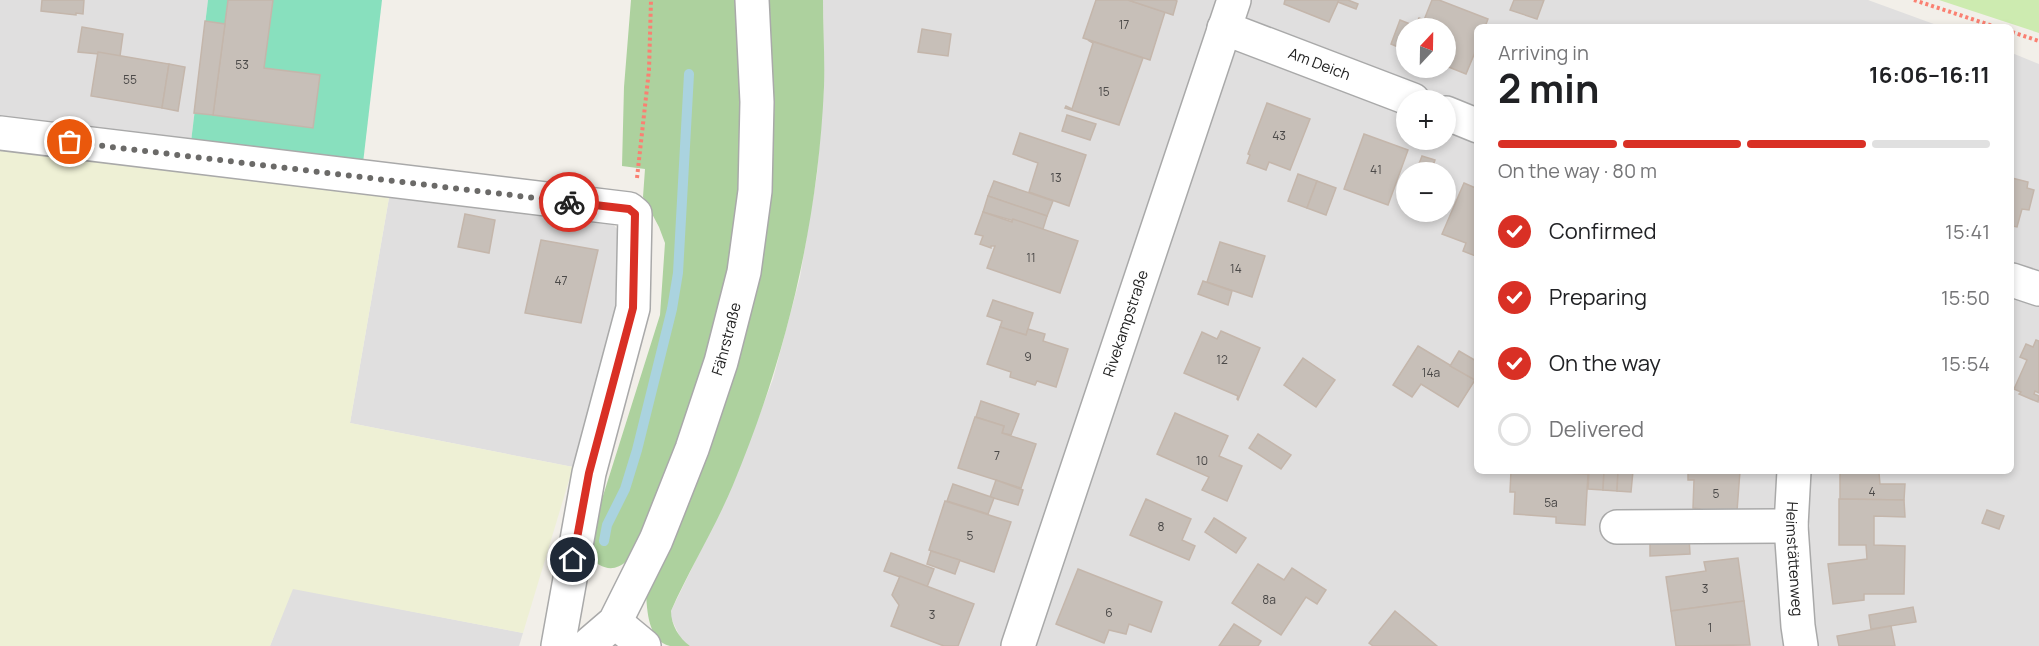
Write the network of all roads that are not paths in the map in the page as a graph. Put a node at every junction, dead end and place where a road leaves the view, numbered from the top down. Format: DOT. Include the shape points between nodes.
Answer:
graph roads {
  1 [pos="752,0"];
  2 [pos="1229,14"];
  3 [pos="1396,92"];
  4 [pos="1456,117"];
  5 [pos="1474,124"];
  6 [pos="0,134"];
  7 [pos="2014,281"];
  8 [pos="2039,289"];
  9 [pos="1794,474"];
  10 [pos="1791,526"];
  11 [pos="1617,527"];
  12 [pos="615,622"];
  13 [pos="558,646"];
  14 [pos="587,646"];
  15 [pos="644,646"];
  16 [pos="1018,646"];
  17 [pos="1801,646"];
  1 -- 12 [label="street, Fährstraße" via="757,102 755,191 744,272 721,362 692,449 656,540"];
  2 -- 3 [label="street, Am Deich"];
  2 -- 16 [label="street, Rivekampstraße"];
  4 -- 5 [label="street"];
  6 -- 13 [label="street" via="629,209 635,214 633,308 589,473"];
  7 -- 8 [label="street"];
  9 -- 10 [label="street, Heimstättenweg"];
  10 -- 11 [label="street"];
  10 -- 17 [label="street, Heimstättenweg"];
  12 -- 14 [label="street, Fährstraße"];
  12 -- 15 [label="street"];
}
